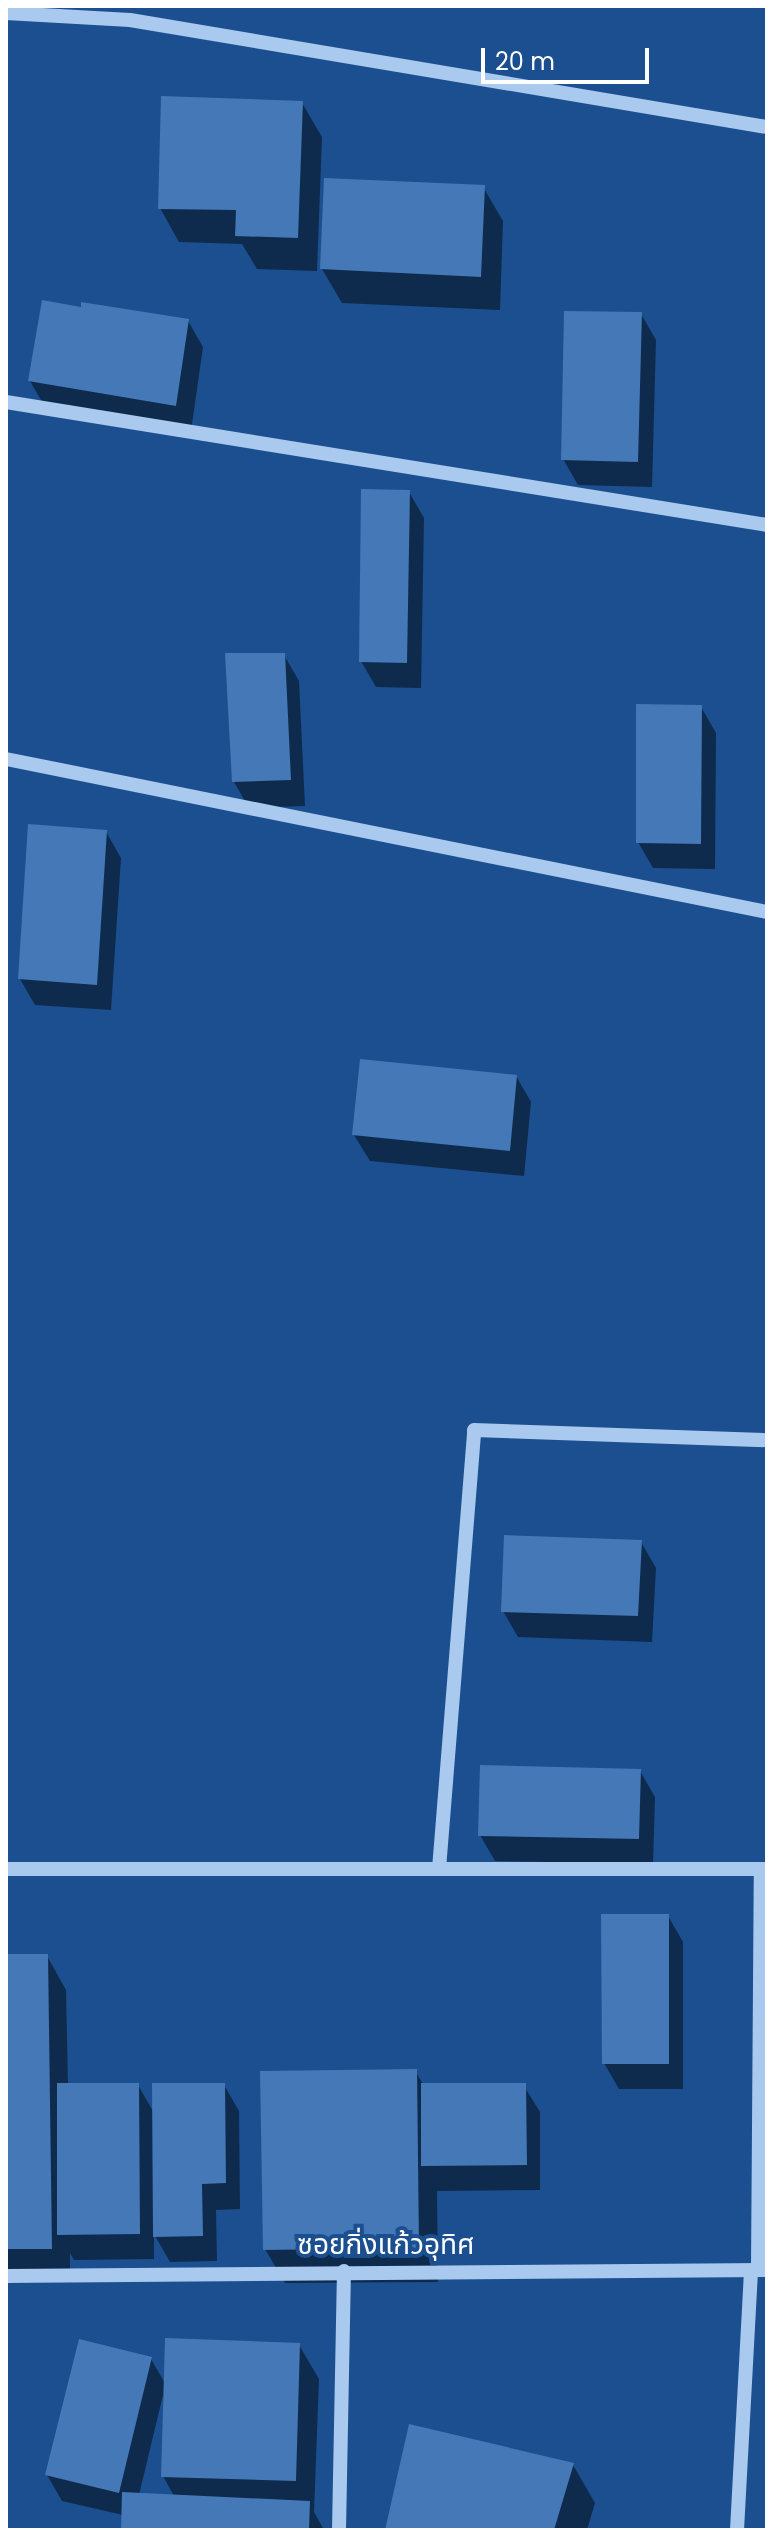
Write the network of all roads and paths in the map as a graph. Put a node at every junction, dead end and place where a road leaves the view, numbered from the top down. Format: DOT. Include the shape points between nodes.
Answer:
graph roads {
  1 [pos="6,13"];
  2 [pos="767,127"];
  3 [pos="6,402"];
  4 [pos="767,525"];
  5 [pos="6,759"];
  6 [pos="767,912"];
  7 [pos="767,1440"];
  8 [pos="6,1869"];
  9 [pos="439,1869"];
  10 [pos="764,1869"];
  11 [pos="759,2270"];
  12 [pos="344,2271"];
  13 [pos="6,2276"];
  14 [pos="339,2530"];
  15 [pos="737,2530"];
  1 -- 2 [label="street" via="130,20"];
  3 -- 4 [label="street"];
  5 -- 6 [label="street"];
  7 -- 9 [label="street" via="474,1430"];
  8 -- 9 [label="street"];
  9 -- 10 [label="street"];
  10 -- 11 [label="street"];
  11 -- 12 [label="street, ซอยกิ่งแก้วอุทิศ"];
  11 -- 15 [label="street"];
  12 -- 13 [label="street, ซอยกิ่งแก้วอุทิศ"];
  12 -- 14 [label="street"];
}
